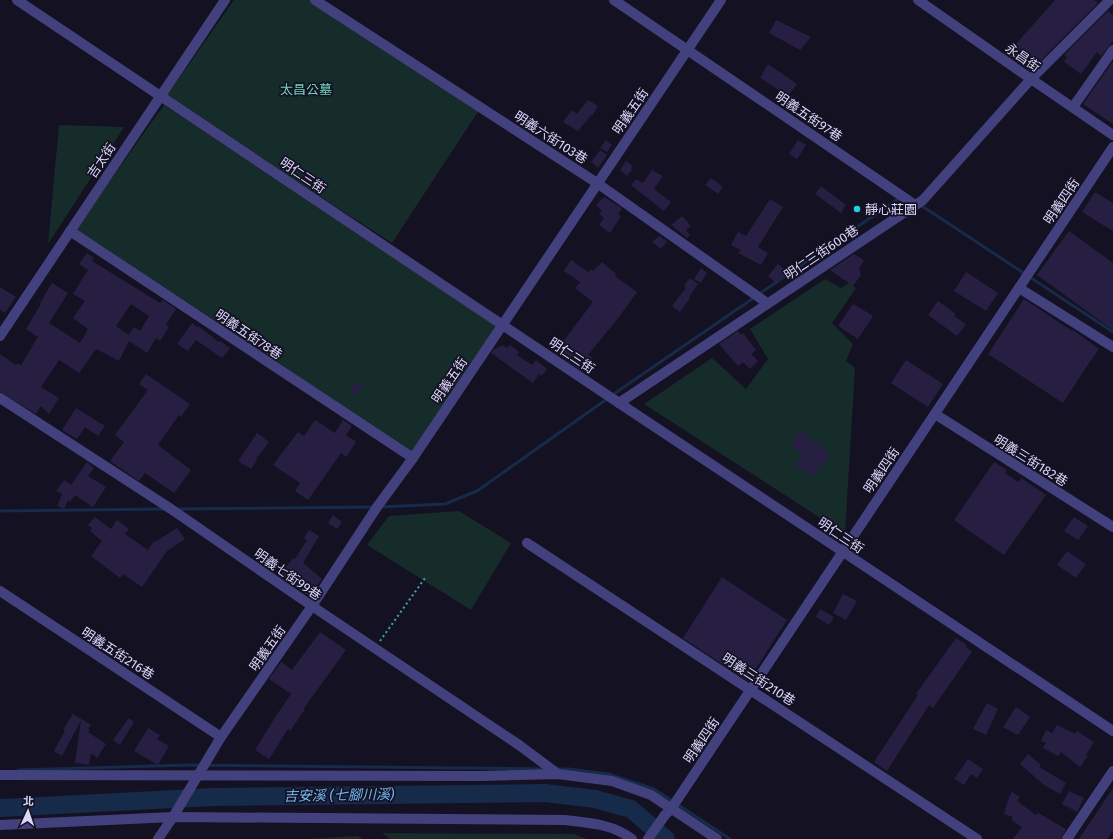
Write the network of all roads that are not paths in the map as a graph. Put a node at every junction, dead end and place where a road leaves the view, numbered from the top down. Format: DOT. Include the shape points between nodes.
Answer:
graph roads {
  1 [pos="17,0"];
  2 [pos="225,0"];
  3 [pos="315,0"];
  4 [pos="614,0"];
  5 [pos="721,0"];
  6 [pos="918,0"];
  7 [pos="1109,5"];
  8 [pos="687,49"];
  9 [pos="1113,50"];
  10 [pos="1031,79"];
  11 [pos="160,95"];
  12 [pos="1073,107"];
  13 [pos="1113,135"];
  14 [pos="1113,147"];
  15 [pos="597,183"];
  16 [pos="915,205"];
  17 [pos="70,231"];
  18 [pos="1019,288"];
  19 [pos="767,303"];
  20 [pos="502,324"];
  21 [pos="0,336"];
  22 [pos="1113,347"];
  23 [pos="0,398"];
  24 [pos="613,399"];
  25 [pos="935,414"];
  26 [pos="413,458"];
  27 [pos="1113,527"];
  28 [pos="527,542"];
  29 [pos="842,551"];
  30 [pos="0,591"];
  31 [pos="312,606"];
  32 [pos="751,689"];
  33 [pos="1113,731"];
  34 [pos="221,737"];
  35 [pos="1113,771"];
  36 [pos="199,774"];
  37 [pos="558,774"];
  38 [pos="0,775"];
  39 [pos="668,812"];
  40 [pos="173,817"];
  41 [pos="0,825"];
  42 [pos="158,839"];
  43 [pos="632,839"];
  44 [pos="648,839"];
  45 [pos="716,839"];
  46 [pos="977,839"];
  47 [pos="1067,839"];
  1 -- 11 [label="street, 明仁三街"];
  2 -- 11 [label="street, 吉太街"];
  3 -- 15 [label="street, 明義六街103巷"];
  4 -- 8 [label="street, 明義五街97巷"];
  5 -- 8 [label="street, 明義五街"];
  6 -- 10 [label="street, 永昌街"];
  7 -- 10 [label="street, 明仁三街600巷"];
  8 -- 15 [label="street, 明義五街"];
  8 -- 16 [label="street, 明義五街97巷"];
  9 -- 12 [label="street"];
  10 -- 12 [label="street, 永昌街"];
  10 -- 16 [label="street, 明仁三街600巷" via="923,200"];
  11 -- 17 [label="street, 吉太街"];
  11 -- 20 [label="street, 明仁三街"];
  12 -- 13 [label="street, 永昌街"];
  14 -- 18 [label="street, 明義四街"];
  15 -- 19 [label="street, 明義六街103巷"];
  15 -- 20 [label="street, 明義五街"];
  16 -- 19 [label="street, 明仁三街600巷"];
  17 -- 21 [label="street, 吉太街"];
  17 -- 26 [label="street, 明義五街78巷"];
  18 -- 22 [label="street"];
  18 -- 25 [label="street, 明義四街"];
  19 -- 24 [label="street, 明仁三街600巷"];
  20 -- 24 [label="street, 明仁三街"];
  20 -- 26 [label="street, 明義五街"];
  23 -- 31 [label="street, 明義七街99巷" via="171,509"];
  24 -- 29 [label="street, 明仁三街"];
  25 -- 27 [label="street, 明義三街182巷"];
  25 -- 29 [label="street, 明義四街"];
  26 -- 31 [label="street, 明義五街" via="377,507"];
  28 -- 32 [label="street, 明義三街210巷"];
  29 -- 32 [label="street, 明義四街"];
  29 -- 33 [label="street, 明仁三街"];
  30 -- 34 [label="street, 明義五街216巷"];
  31 -- 34 [label="street, 明義五街"];
  31 -- 37 [label="street, 明義七街99巷" via="519,744"];
  32 -- 39 [label="street, 明義四街"];
  32 -- 46 [label="street, 明義三街210巷"];
  34 -- 36 [label="street, 明義五街"];
  35 -- 47 [label="street"];
  36 -- 37 [label="street"];
  36 -- 38 [label="street"];
  36 -- 40 [label="street, 明義五街"];
  37 -- 39 [label="street" via="612,781 651,795"];
  39 -- 44 [label="street, 明義四街"];
  39 -- 45 [label="street"];
  40 -- 41 [label="street"];
  40 -- 42 [label="street, 明義五街"];
  40 -- 43 [label="street" via="565,820 604,825"];
}
